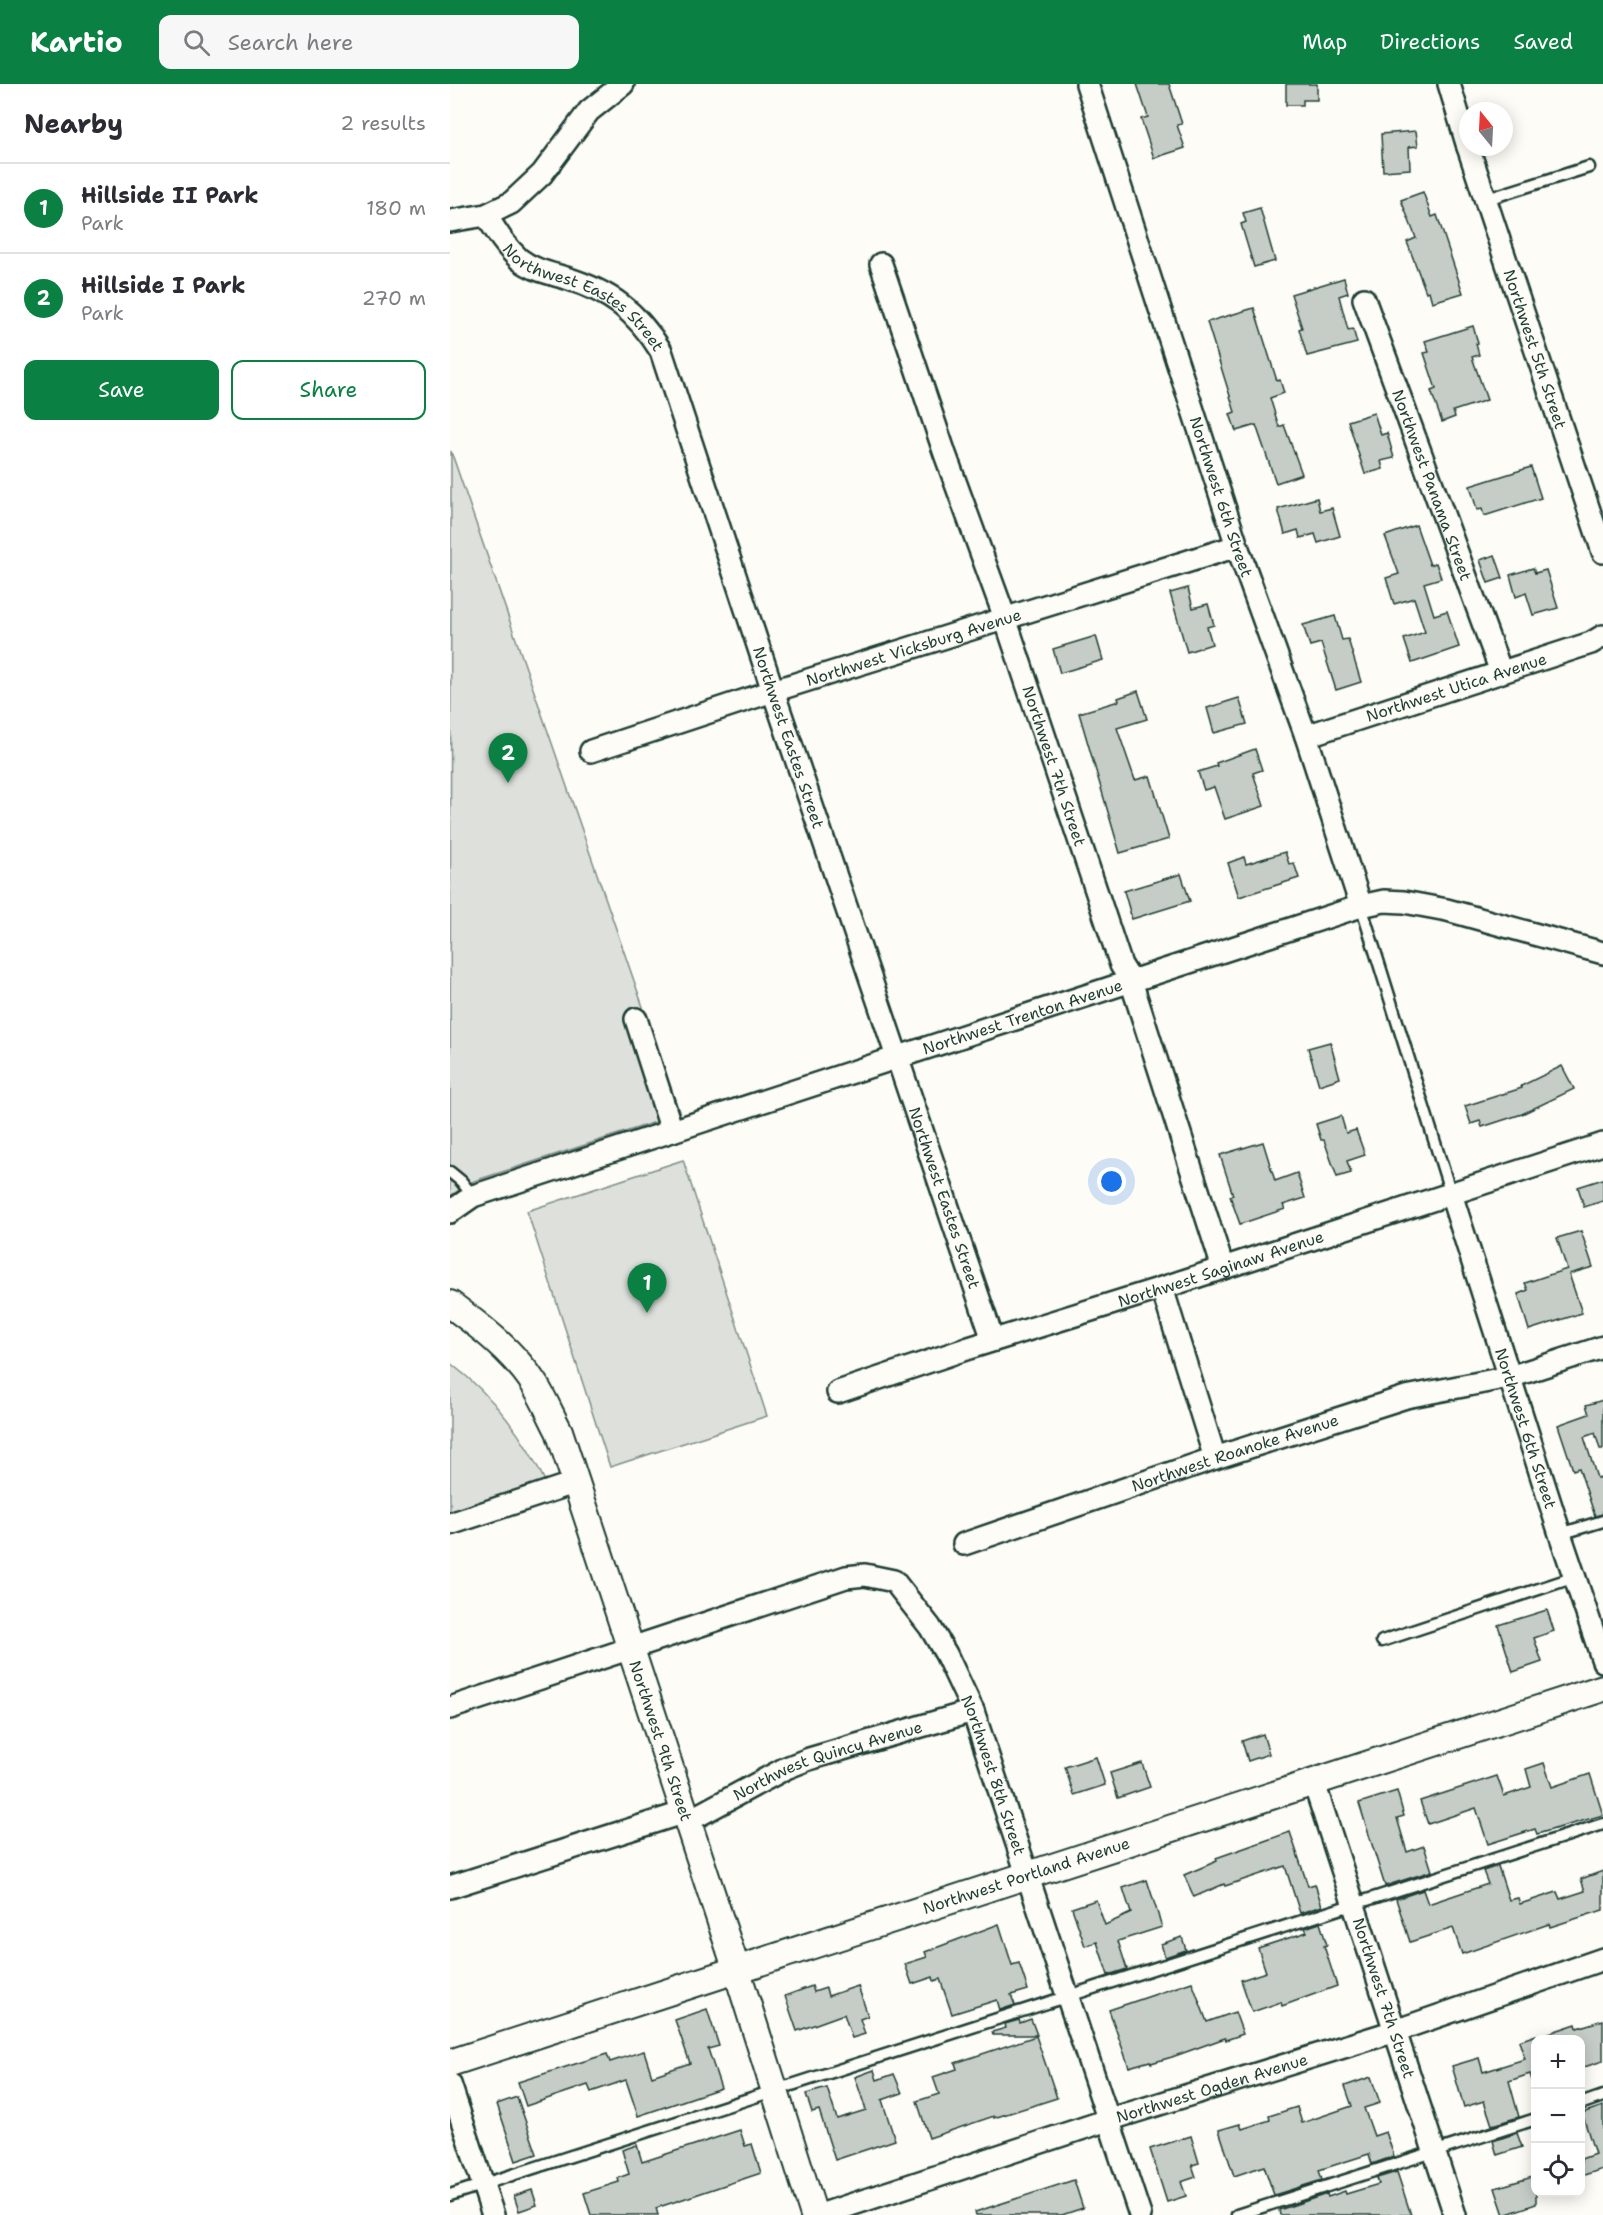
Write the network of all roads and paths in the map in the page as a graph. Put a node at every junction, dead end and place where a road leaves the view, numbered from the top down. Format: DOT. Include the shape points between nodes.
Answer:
graph roads {
  1 [pos="623,84"];
  2 [pos="1087,84"];
  3 [pos="1449,84"];
  4 [pos="1459,117"];
  5 [pos="1471,156"];
  6 [pos="1588,167"];
  7 [pos="1484,200"];
  8 [pos="486,215"];
  9 [pos="450,221"];
  10 [pos="881,264"];
  11 [pos="1365,299"];
  12 [pos="1237,546"];
  13 [pos="1603,552"];
  14 [pos="1005,618"];
  15 [pos="1603,636"];
  16 [pos="1501,672"];
  17 [pos="773,691"];
  18 [pos="1306,736"];
  19 [pos="591,751"];
  20 [pos="1360,906"];
  21 [pos="1603,953"];
  22 [pos="1131,981"];
  23 [pos="636,1019"];
  24 [pos="897,1058"];
  25 [pos="672,1131"];
  26 [pos="1603,1144"];
  27 [pos="450,1172"];
  28 [pos="1451,1194"];
  29 [pos="474,1196"];
  30 [pos="450,1212"];
  31 [pos="1222,1268"];
  32 [pos="1162,1288"];
  33 [pos="450,1304"];
  34 [pos="993,1340"];
  35 [pos="1603,1347"];
  36 [pos="1510,1377"];
  37 [pos="838,1392"];
  38 [pos="1215,1458"];
  39 [pos="577,1482"];
  40 [pos="1603,1521"];
  41 [pos="450,1524"];
  42 [pos="1560,1534"];
  43 [pos="964,1544"];
  44 [pos="1575,1577"];
  45 [pos="1382,1641"];
  46 [pos="630,1650"];
  47 [pos="1603,1661"];
  48 [pos="1603,1688"];
  49 [pos="450,1708"];
  50 [pos="973,1711"];
  51 [pos="1314,1783"];
  52 [pos="687,1817"];
  53 [pos="1603,1824"];
  54 [pos="1028,1875"];
  55 [pos="450,1887"];
  56 [pos="1353,1904"];
  57 [pos="1603,1959"];
  58 [pos="736,1968"];
  59 [pos="1068,1997"];
  60 [pos="1395,2031"];
  61 [pos="450,2063"];
  62 [pos="450,2084"];
  63 [pos="774,2092"];
  64 [pos="1603,2096"];
  65 [pos="1585,2103"];
  66 [pos="1108,2120"];
  67 [pos="1531,2121"];
  68 [pos="1435,2152"];
  69 [pos="483,2185"];
  70 [pos="450,2195"];
  71 [pos="493,2215"];
  72 [pos="814,2215"];
  73 [pos="820,2215"];
  74 [pos="1140,2215"];
  75 [pos="1237,2215"];
  76 [pos="1455,2215"];
  1 -- 8 [label="street" via="589,111 542,174 511,203"];
  2 -- 12 [label="street, Northwest 6th Street"];
  3 -- 4 [label="street, Northwest 5th Street"];
  5 -- 7 [label="street, Northwest 5th Street"];
  6 -- 7 [label="lane"];
  7 -- 13 [label="street, Northwest 5th Street"];
  8 -- 9 [label="street"];
  8 -- 17 [label="street, Northwest Eastes Street" via="520,260 536,270 590,285 610,295 647,328 661,351"];
  10 -- 14 [label="street, Northwest 7th Street"];
  11 -- 16 [label="street, Northwest Panama Street"];
  12 -- 14 [label="street, Northwest Vicksburg Avenue"];
  12 -- 18 [label="street, Northwest 6th Street"];
  14 -- 17 [label="street, Northwest Vicksburg Avenue"];
  14 -- 22 [label="street, Northwest 7th Street" via="1121,965"];
  15 -- 16 [label="street, Northwest Utica Avenue"];
  16 -- 18 [label="street, Northwest Utica Avenue"];
  17 -- 19 [label="street, Northwest Vicksburg Avenue"];
  17 -- 24 [label="street, Northwest Eastes Street"];
  18 -- 20 [label="street, Northwest 6th Street"];
  20 -- 21 [label="street, Northwest Trenton Avenue" via="1383,901 1447,910"];
  20 -- 22 [label="street, Northwest Trenton Avenue"];
  20 -- 28 [label="lane"];
  22 -- 24 [label="street, Northwest Trenton Avenue"];
  22 -- 31 [label="street, Northwest 7th Street"];
  23 -- 25 [label="street"];
  24 -- 25 [label="street, Northwest Trenton Avenue"];
  24 -- 34 [label="street, Northwest Eastes Street"];
  25 -- 29 [label="street, Northwest Trenton Avenue"];
  26 -- 28 [label="street, Northwest Saginaw Avenue"];
  27 -- 29 [label="lane"];
  28 -- 31 [label="street, Northwest Saginaw Avenue"];
  28 -- 36 [label="street, Northwest 6th Street"];
  29 -- 30 [label="street, Northwest Trenton Avenue"];
  31 -- 32 [label="street, Northwest Saginaw Avenue"];
  32 -- 34 [label="street, Northwest Saginaw Avenue"];
  32 -- 38 [label="street"];
  33 -- 39 [label="street, Northwest 9th Street" via="483,1328 536,1386 559,1431"];
  34 -- 37 [label="street, Northwest Saginaw Avenue"];
  35 -- 36 [label="street"];
  36 -- 38 [label="street, Northwest Roanoke Avenue" via="1406,1397"];
  36 -- 42 [label="street, Northwest 6th Street"];
  38 -- 43 [label="street, Northwest Roanoke Avenue"];
  39 -- 41 [label="street"];
  39 -- 46 [label="street, Northwest 9th Street"];
  40 -- 42 [label="lane"];
  42 -- 44 [label="street, Northwest 6th Street"];
  44 -- 45 [label="lane"];
  44 -- 47 [label="street, Northwest 6th Street"];
  46 -- 49 [label="street"];
  46 -- 50 [label="street, Northwest 8th Street" via="846,1577 865,1575 894,1581 930,1627"];
  46 -- 52 [label="street, Northwest 9th Street"];
  48 -- 51 [label="street, Northwest Portland Avenue"];
  50 -- 52 [label="street, Northwest Quincy Avenue" via="801,1762"];
  50 -- 54 [label="street, Northwest 8th Street"];
  51 -- 54 [label="street, Northwest Portland Avenue"];
  51 -- 56 [label="street, Northwest 7th Street"];
  52 -- 55 [label="street, Northwest Quincy Avenue"];
  52 -- 58 [label="street, Northwest 9th Street"];
  53 -- 56 [label="lane"];
  54 -- 58 [label="street, Northwest Portland Avenue"];
  54 -- 59 [label="street, Northwest 8th Street"];
  56 -- 59 [label="lane"];
  56 -- 60 [label="street, Northwest 7th Street"];
  57 -- 60 [label="street, Northwest Ogden Avenue"];
  58 -- 61 [label="street, Northwest Portland Avenue"];
  58 -- 63 [label="street, Northwest 9th Street"];
  59 -- 63 [label="lane"];
  59 -- 66 [label="street, Northwest 8th Street"];
  60 -- 66 [label="street, Northwest Ogden Avenue"];
  60 -- 68 [label="street, Northwest 7th Street"];
  62 -- 69 [label="street"];
  63 -- 69 [label="lane"];
  63 -- 72 [label="street, Northwest 9th Street"];
  64 -- 65 [label="lane"];
  66 -- 73 [label="street, Northwest Ogden Avenue"];
  66 -- 74 [label="street, Northwest 8th Street"];
  67 -- 68 [label="lane"];
  68 -- 75 [label="lane"];
  68 -- 76 [label="street, Northwest 7th Street"];
  69 -- 70 [label="lane"];
  69 -- 71 [label="street"];
}
